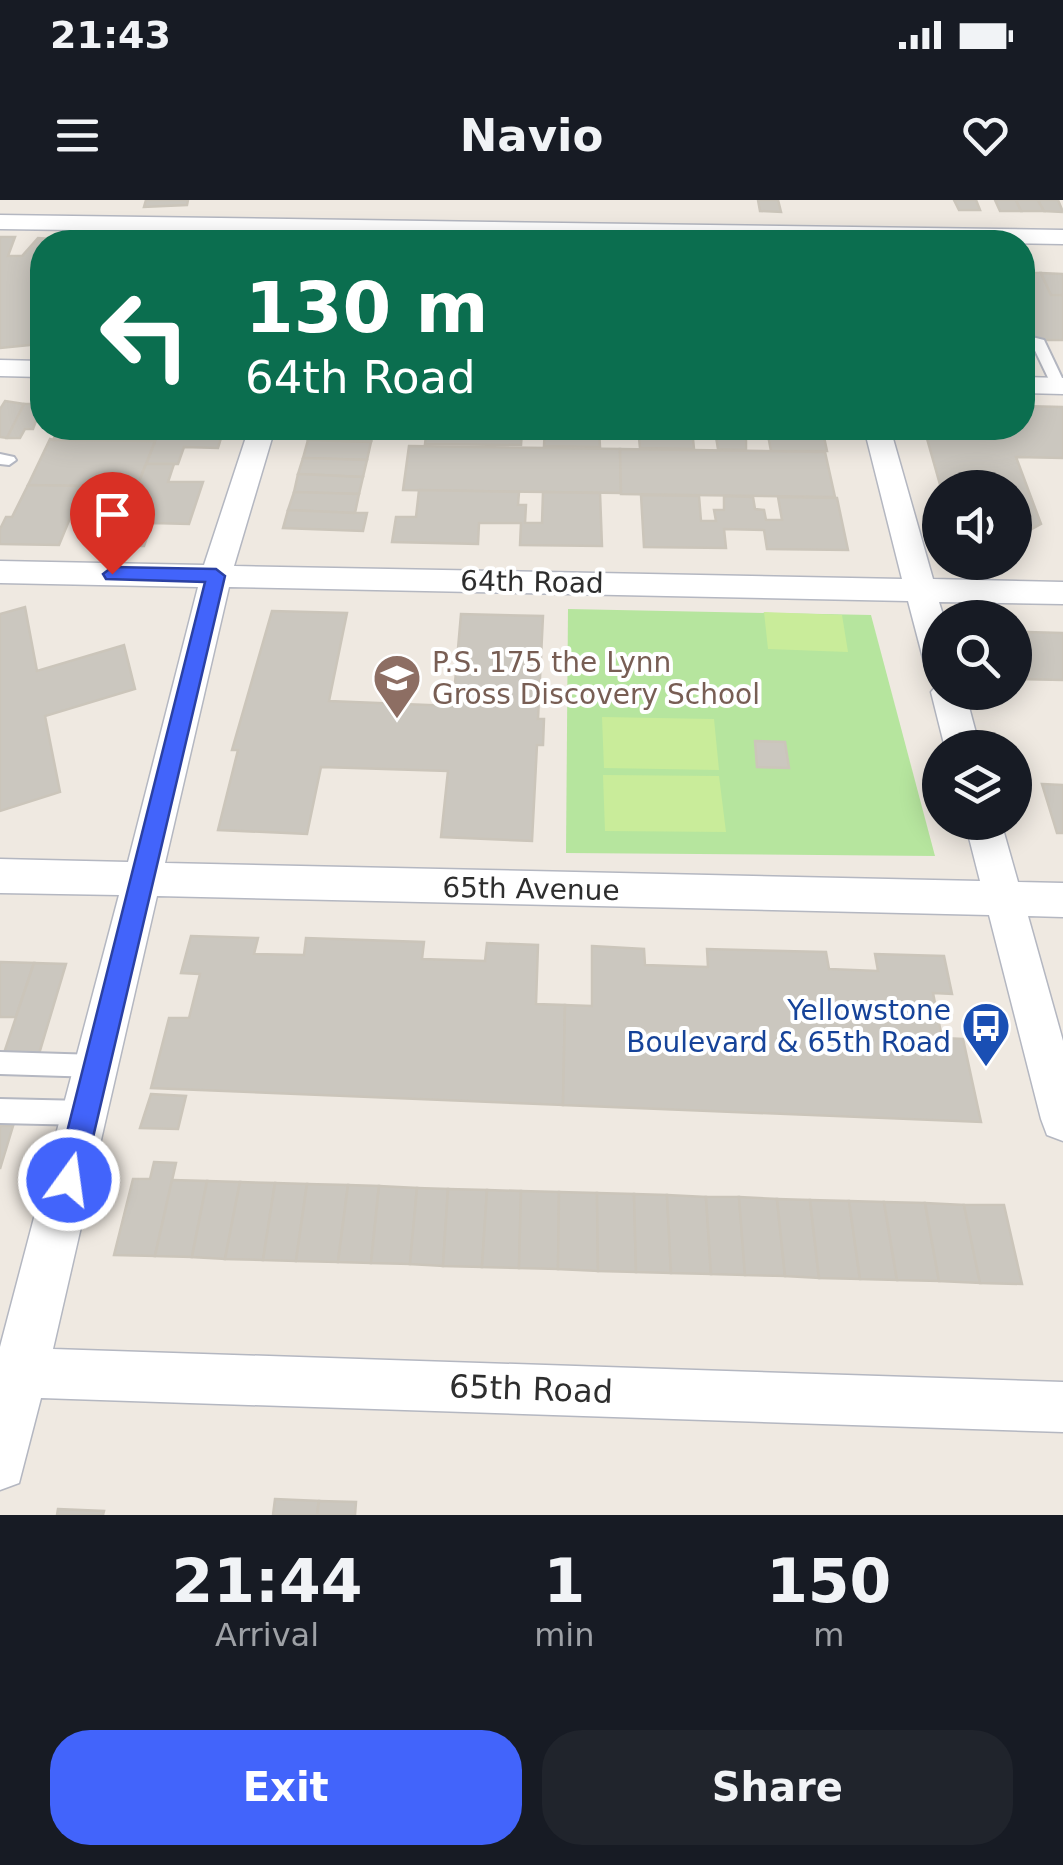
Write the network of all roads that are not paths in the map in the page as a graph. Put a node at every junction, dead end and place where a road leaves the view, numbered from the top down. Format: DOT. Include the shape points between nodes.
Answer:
graph roads {
  1 [pos="338,200"];
  2 [pos="0,222"];
  3 [pos="218,230"];
  4 [pos="328,230"];
  5 [pos="1035,236"];
  6 [pos="1063,237"];
  7 [pos="1037,340"];
  8 [pos="0,368"];
  9 [pos="30,369"];
  10 [pos="1035,385"];
  11 [pos="1061,386"];
  12 [pos="258,440"];
  13 [pos="880,440"];
  14 [pos="0,572"];
  15 [pos="216,576"];
  16 [pos="921,590"];
  17 [pos="1063,593"];
  18 [pos="924,600"];
  19 [pos="988,840"];
  20 [pos="0,876"];
  21 [pos="142,880"];
  22 [pos="1004,899"];
  23 [pos="1063,900"];
  24 [pos="0,1063"];
  25 [pos="97,1066"];
  26 [pos="0,1111"];
  27 [pos="85,1113"];
  28 [pos="1063,1119"];
  29 [pos="11,1372"];
  30 [pos="1063,1406"];
  31 [pos="0,1464"];
  1 -- 4 [label="street"];
  2 -- 3 [label="street"];
  5 -- 6 [label="street"];
  7 -- 11 [label="lane"];
  8 -- 9 [label="street"];
  10 -- 11 [label="street"];
  12 -- 15 [label="street"];
  13 -- 16 [label="street"];
  14 -- 15 [label="street, 64th Road"];
  15 -- 16 [label="street, 64th Road"];
  15 -- 21 [label="street"];
  16 -- 17 [label="street, 64th Road"];
  16 -- 18 [label="street"];
  19 -- 22 [label="street"];
  20 -- 21 [label="street, 65th Avenue"];
  21 -- 22 [label="street, 65th Avenue"];
  21 -- 25 [label="street"];
  22 -- 23 [label="street, 65th Avenue"];
  22 -- 28 [label="street"];
  24 -- 25 [label="lane"];
  25 -- 27 [label="street"];
  26 -- 27 [label="lane"];
  27 -- 29 [label="street"];
  29 -- 30 [label="street, 65th Road"];
  29 -- 31 [label="street"];
}
